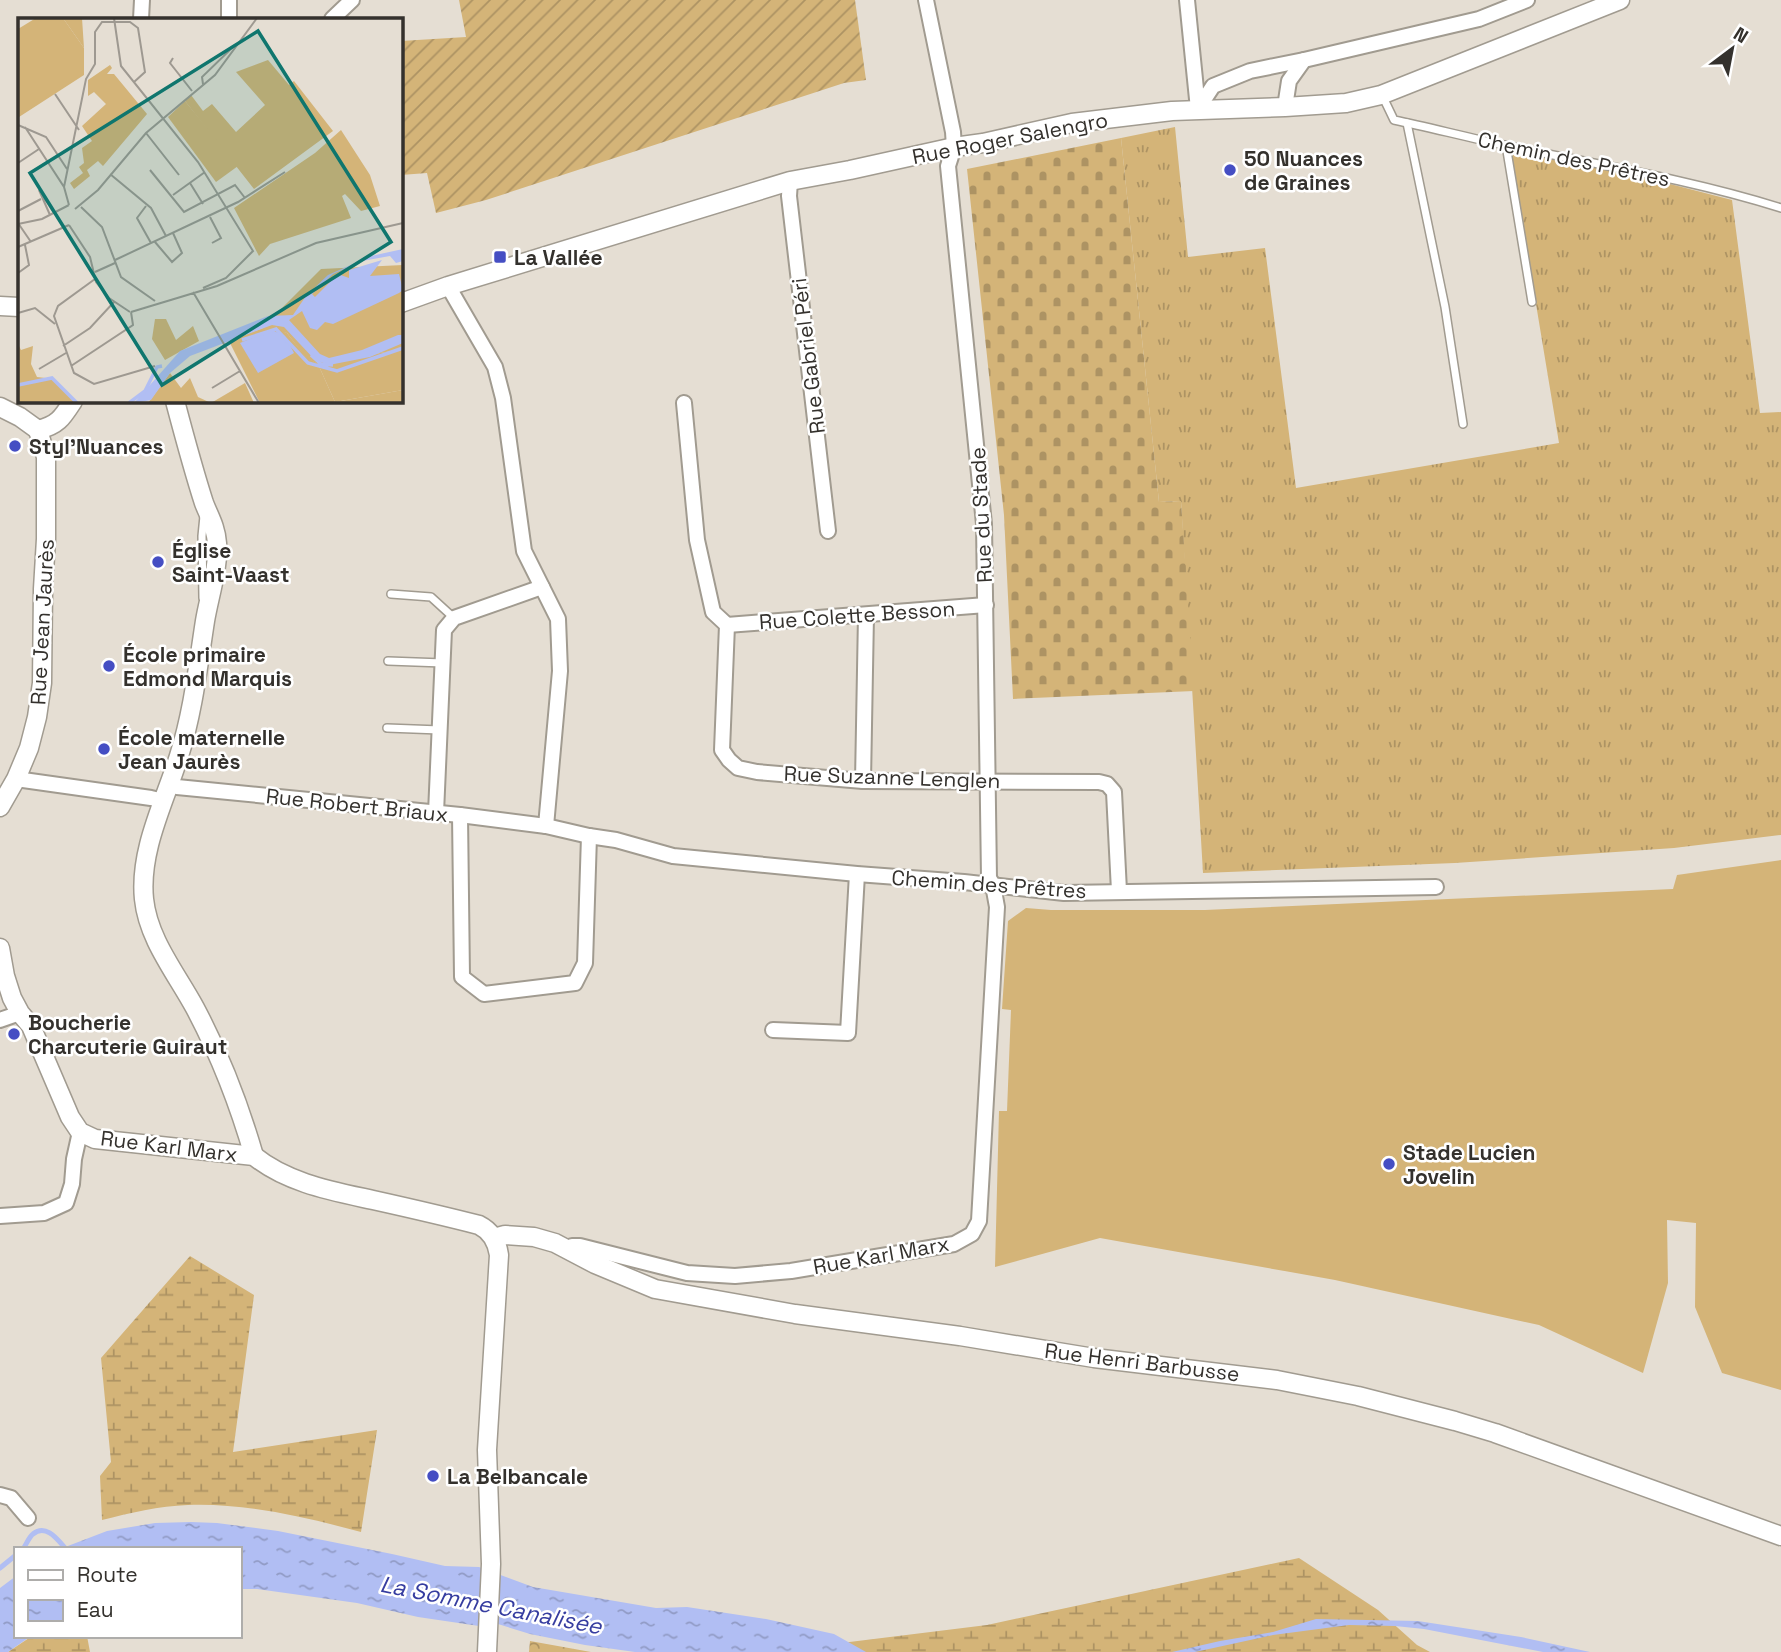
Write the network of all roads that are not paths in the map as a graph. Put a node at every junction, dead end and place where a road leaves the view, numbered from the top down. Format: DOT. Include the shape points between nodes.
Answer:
graph roads {
  1 [pos="142,0"];
  2 [pos="229,0"];
  3 [pos="352,0"];
  4 [pos="926,0"];
  5 [pos="1187,0"];
  6 [pos="1527,0"];
  7 [pos="1620,0"];
  8 [pos="1592,4"];
  9 [pos="141,18"];
  10 [pos="229,18"];
  11 [pos="333,18"];
  12 [pos="1304,60"];
  13 [pos="1381,95"];
  14 [pos="1285,107"];
  15 [pos="1198,109"];
  16 [pos="1407,123"];
  17 [pos="1506,145"];
  18 [pos="954,147"];
  19 [pos="790,181"];
  20 [pos="1781,208"];
  21 [pos="448,286"];
  22 [pos="1532,302"];
  23 [pos="402,303"];
  24 [pos="0,306"];
  25 [pos="18,307"];
  26 [pos="72,402"];
  27 [pos="175,402"];
  28 [pos="684,403"];
  29 [pos="0,407"];
  30 [pos="1463,424"];
  31 [pos="38,430"];
  32 [pos="828,531"];
  33 [pos="542,587"];
  34 [pos="391,594"];
  35 [pos="986,605"];
  36 [pos="866,615"];
  37 [pos="454,618"];
  38 [pos="727,625"];
  39 [pos="388,661"];
  40 [pos="443,663"];
  41 [pos="387,728"];
  42 [pos="440,730"];
  43 [pos="16,779"];
  44 [pos="863,780"];
  45 [pos="987,781"];
  46 [pos="166,793"];
  47 [pos="0,807"];
  48 [pos="436,813"];
  49 [pos="460,815"];
  50 [pos="546,827"];
  51 [pos="589,836"];
  52 [pos="857,874"];
  53 [pos="993,885"];
  54 [pos="1436,887"];
  55 [pos="1119,891"];
  56 [pos="0,947"];
  57 [pos="20,1013"];
  58 [pos="0,1020"];
  59 [pos="773,1030"];
  60 [pos="80,1132"];
  61 [pos="254,1156"];
  62 [pos="0,1216"];
  63 [pos="494,1238"];
  64 [pos="568,1250"];
  65 [pos="0,1496"];
  66 [pos="28,1518"];
  67 [pos="1781,1536"];
  68 [pos="487,1645"];
  1 -- 9 [label="street"];
  2 -- 10 [label="street"];
  3 -- 11 [label="street"];
  4 -- 18 [label="street, Rue du Stade"];
  5 -- 15 [label="street"];
  6 -- 12 [label="street" via="1479,19"];
  7 -- 8 [label="street, Rue Roger Salengro"];
  8 -- 13 [label="street, Rue Roger Salengro"];
  12 -- 14 [label="street" via="1289,81"];
  12 -- 15 [label="street" via="1250,71 1213,86"];
  13 -- 14 [label="street, Rue Roger Salengro" via="1346,103"];
  13 -- 16 [label="lane" via="1394,120"];
  14 -- 15 [label="street, Rue Roger Salengro"];
  15 -- 18 [label="street, Rue Roger Salengro" via="1072,123"];
  16 -- 17 [label="lane, Chemin des Prêtres"];
  16 -- 30 [label="lane" via="1445,307"];
  17 -- 20 [label="lane, Chemin des Prêtres" via="1666,177"];
  17 -- 22 [label="lane"];
  18 -- 19 [label="street, Rue Roger Salengro"];
  18 -- 35 [label="street, Rue du Stade" via="948,166 980,477"];
  19 -- 21 [label="street, Rue Roger Salengro"];
  19 -- 32 [label="street, Rue Gabriel Péri"];
  21 -- 23 [label="street, Rue Roger Salengro"];
  21 -- 33 [label="street" via="495,367 524,551"];
  24 -- 25 [label="street"];
  26 -- 31 [label="street" via="53,426"];
  27 -- 46 [label="street" via="214,524 218,554 191,713"];
  28 -- 38 [label="street" via="697,540 713,612"];
  29 -- 31 [label="street"];
  31 -- 43 [label="street, Rue Jean Jaurès" via="46,457 42,683 29,748"];
  33 -- 37 [label="street"];
  33 -- 50 [label="street" via="558,619 560,671"];
  34 -- 37 [label="lane" via="431,597"];
  35 -- 36 [label="street, Rue Colette Besson"];
  35 -- 45 [label="street, Rue du Stade"];
  36 -- 38 [label="street, Rue Colette Besson"];
  36 -- 44 [label="street"];
  37 -- 40 [label="street" via="444,630"];
  38 -- 44 [label="street, Rue Suzanne Lenglen" via="722,750 729,760 738,768 757,772"];
  39 -- 40 [label="lane"];
  40 -- 42 [label="street"];
  41 -- 42 [label="lane"];
  42 -- 48 [label="street"];
  43 -- 46 [label="street, Rue Robert Briaux" via="151,798"];
  43 -- 47 [label="street, Rue Jean Jaurès"];
  44 -- 45 [label="street, Rue Suzanne Lenglen"];
  45 -- 53 [label="street, Rue du Stade" via="989,877"];
  45 -- 55 [label="street, Rue Suzanne Lenglen" via="1107,784 1114,792"];
  46 -- 48 [label="street, Rue Robert Briaux" via="177,787"];
  46 -- 61 [label="street" via="143,877 147,919 229,1080"];
  48 -- 49 [label="street, Rue Robert Briaux"];
  49 -- 50 [label="street, Rue Robert Briaux"];
  49 -- 51 [label="street" via="462,977 484,994 575,983 585,963"];
  50 -- 51 [label="street, Chemin des Prêtres"];
  51 -- 52 [label="street, Chemin des Prêtres" via="673,856"];
  52 -- 53 [label="street, Chemin des Prêtres"];
  52 -- 59 [label="street" via="848,1033"];
  53 -- 55 [label="street, Chemin des Prêtres" via="1064,893"];
  53 -- 64 [label="street, Rue Karl Marx" via="997,907 979,1221 972,1234 954,1244 791,1272 735,1276 687,1273 580,1246"];
  54 -- 55 [label="street, Chemin des Prêtres"];
  56 -- 57 [label="street" via="5,976"];
  57 -- 58 [label="street"];
  57 -- 60 [label="street" via="31,1026"];
  60 -- 61 [label="street, Rue Karl Marx" via="95,1139"];
  60 -- 62 [label="street" via="66,1203 44,1213"];
  61 -- 63 [label="street, Rue Karl Marx" via="285,1176 479,1225"];
  63 -- 64 [label="street, Rue Henri Barbusse" via="534,1237"];
  63 -- 68 [label="street" via="499,1255 487,1450 491,1564"];
  64 -- 67 [label="street, Rue Henri Barbusse" via="655,1289 795,1314 1277,1380 1358,1396 1495,1433"];
  65 -- 66 [label="street" via="11,1498"];
}
